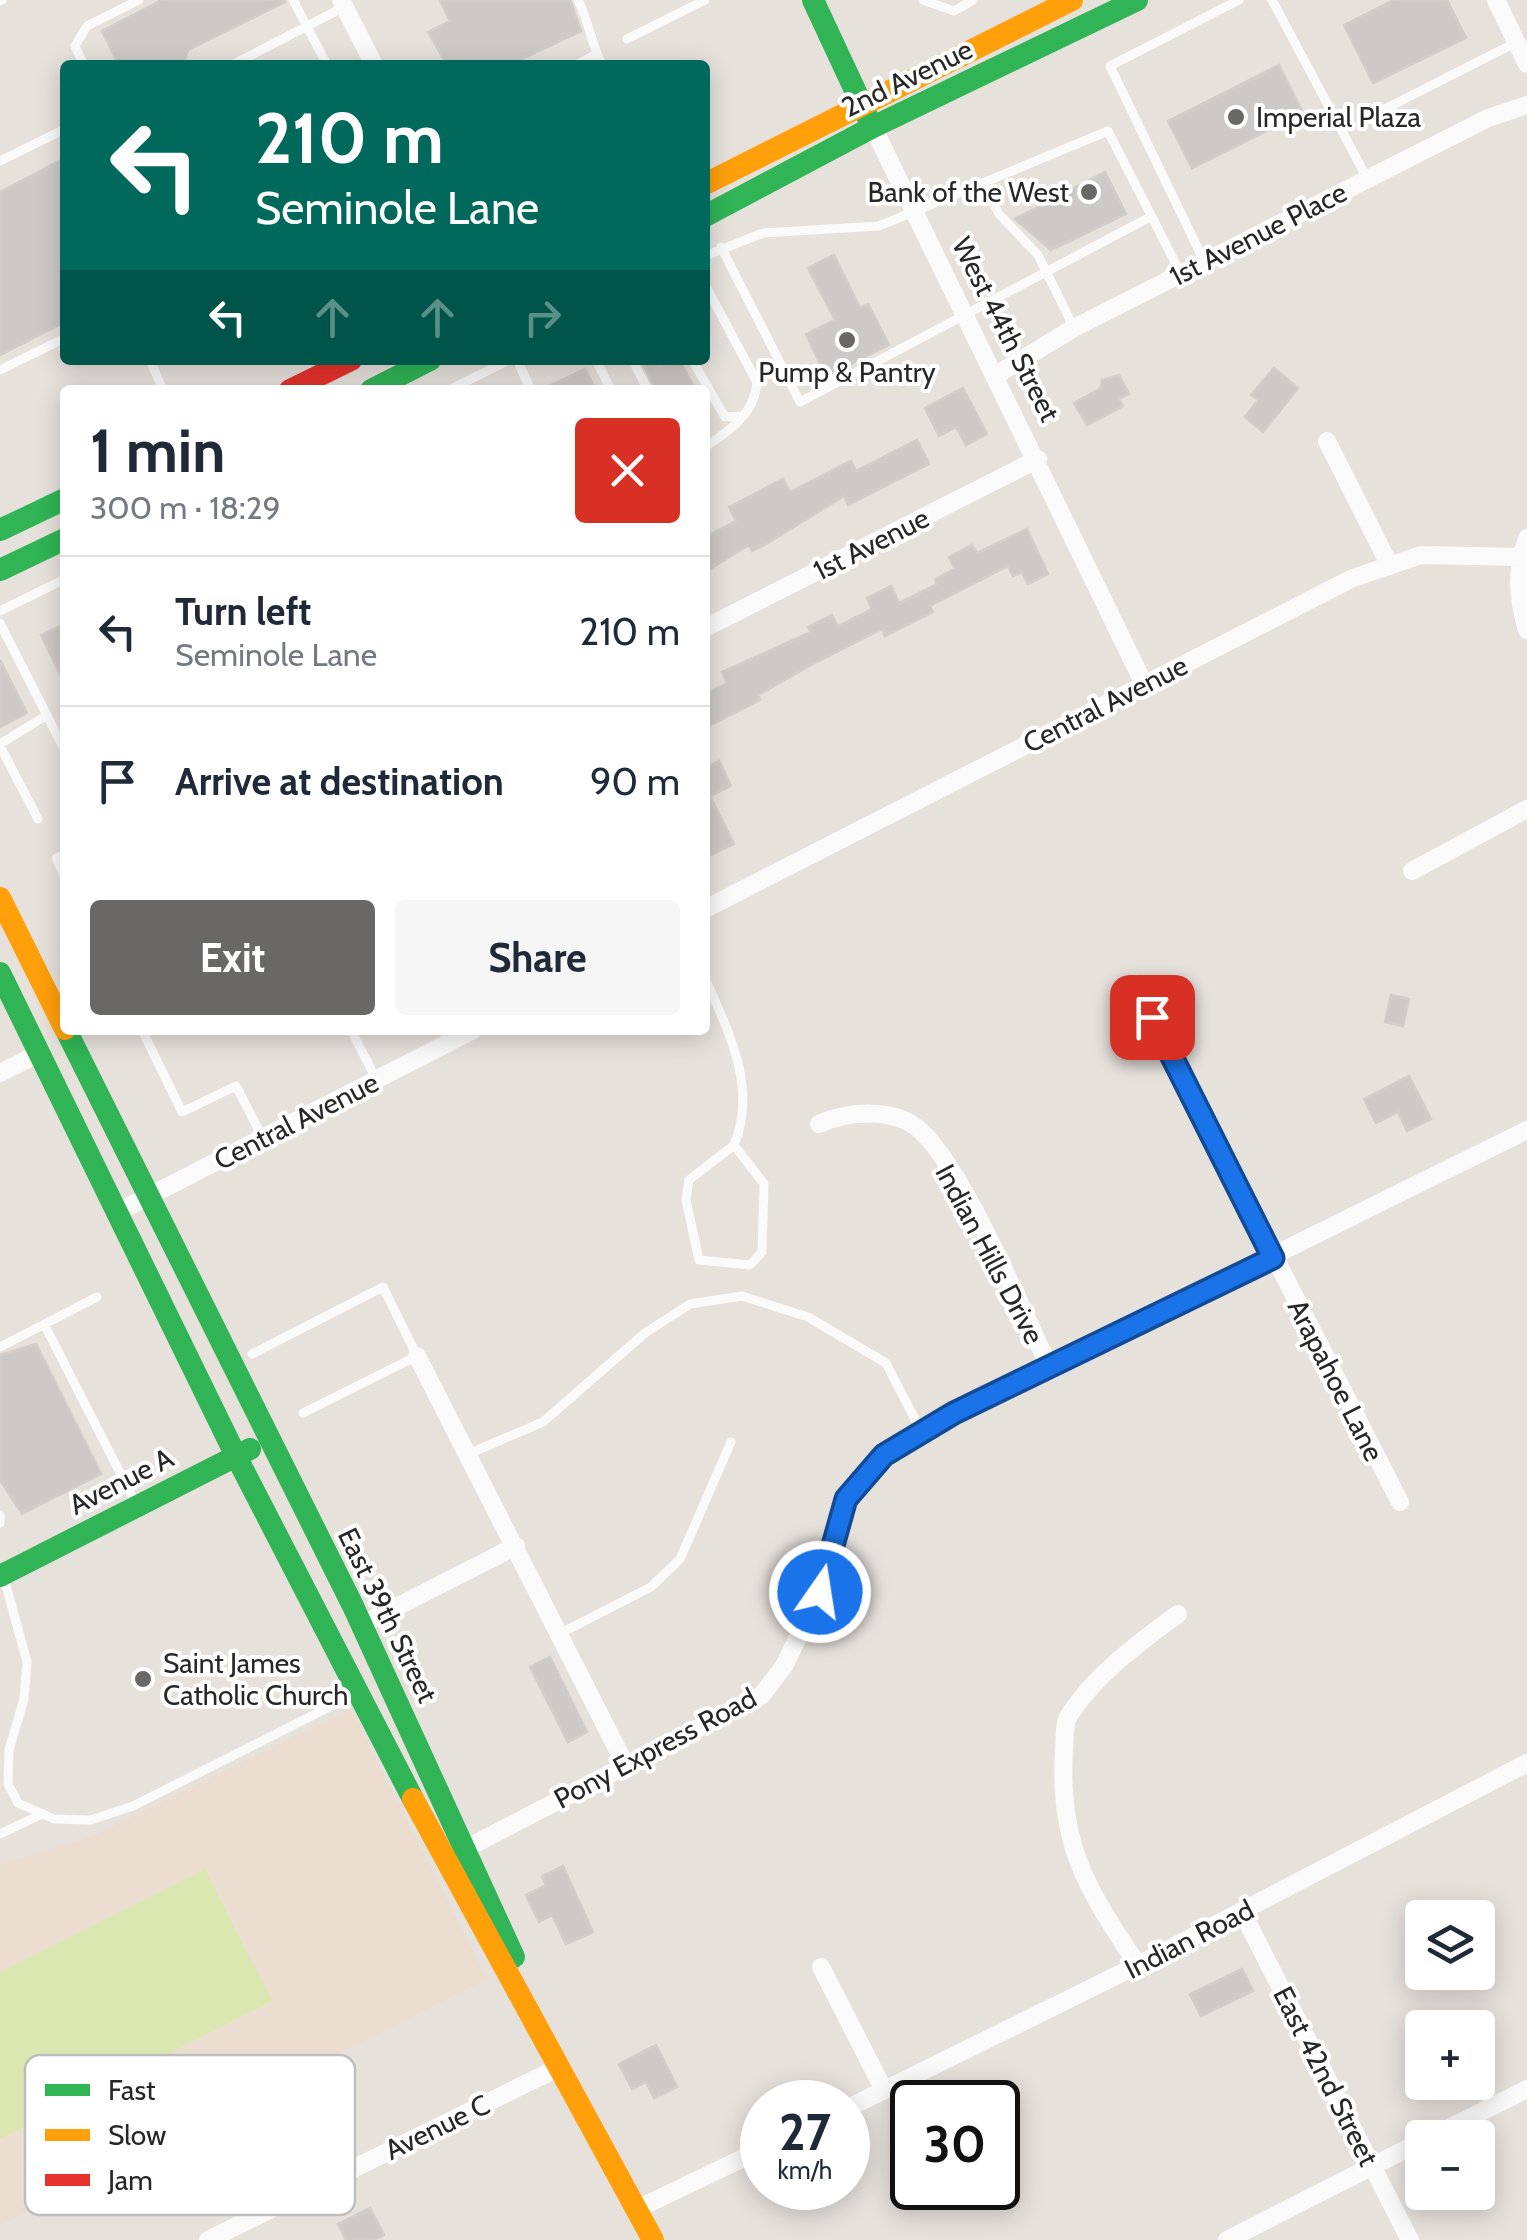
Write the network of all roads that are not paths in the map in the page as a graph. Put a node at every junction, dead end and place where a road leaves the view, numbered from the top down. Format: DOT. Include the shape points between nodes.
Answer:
graph roads {
  1 [pos="139,0"];
  2 [pos="293,0"];
  3 [pos="578,0"];
  4 [pos="705,0"];
  5 [pos="813,0"];
  6 [pos="923,0"];
  7 [pos="973,0"];
  8 [pos="1072,0"];
  9 [pos="1138,0"];
  10 [pos="1240,0"];
  11 [pos="1272,0"];
  12 [pos="1496,0"];
  13 [pos="343,3"];
  14 [pos="307,26"];
  15 [pos="627,39"];
  16 [pos="1517,42"];
  17 [pos="597,54"];
  18 [pos="82,60"];
  19 [pos="242,60"];
  20 [pos="324,60"];
  21 [pos="372,60"];
  22 [pos="586,60"];
  23 [pos="600,60"];
  24 [pos="1527,64"];
  25 [pos="1527,105"];
  26 [pos="868,117"];
  27 [pos="1369,117"];
  28 [pos="60,131"];
  29 [pos="0,161"];
  30 [pos="1366,178"];
  31 [pos="710,182"];
  32 [pos="982,184"];
  33 [pos="710,213"];
  34 [pos="915,213"];
  35 [pos="1150,217"];
  36 [pos="721,247"];
  37 [pos="710,253"];
  38 [pos="1204,261"];
  39 [pos="1046,270"];
  40 [pos="1180,274"];
  41 [pos="710,294"];
  42 [pos="965,314"];
  43 [pos="1074,328"];
  44 [pos="60,340"];
  45 [pos="341,365"];
  46 [pos="420,365"];
  47 [pos="502,365"];
  48 [pos="0,370"];
  49 [pos="996,376"];
  50 [pos="300,385"];
  51 [pos="381,385"];
  52 [pos="460,385"];
  53 [pos="710,390"];
  54 [pos="745,416"];
  55 [pos="1326,441"];
  56 [pos="710,444"];
  57 [pos="1038,460"];
  58 [pos="60,501"];
  59 [pos="0,530"];
  60 [pos="1527,538"];
  61 [pos="60,541"];
  62 [pos="1521,557"];
  63 [pos="1390,566"];
  64 [pos="0,570"];
  65 [pos="60,581"];
  66 [pos="0,611"];
  67 [pos="0,623"];
  68 [pos="710,625"];
  69 [pos="1527,630"];
  70 [pos="1144,684"];
  71 [pos="47,716"];
  72 [pos="60,741"];
  73 [pos="0,745"];
  74 [pos="1527,809"];
  75 [pos="38,819"];
  76 [pos="1412,871"];
  77 [pos="0,898"];
  78 [pos="710,906"];
  79 [pos="0,973"];
  80 [pos="1134,983"];
  81 [pos="710,990"];
  82 [pos="60,1011"];
  83 [pos="72,1035"];
  84 [pos="144,1035"];
  85 [pos="354,1035"];
  86 [pos="464,1035"];
  87 [pos="40,1053"];
  88 [pos="0,1073"];
  89 [pos="376,1079"];
  90 [pos="819,1124"];
  91 [pos="1527,1130"];
  92 [pos="263,1138"];
  93 [pos="734,1145"];
  94 [pos="148,1196"];
  95 [pos="118,1212"];
  96 [pos="1273,1258"];
  97 [pos="97,1297"];
  98 [pos="44,1324"];
  99 [pos="0,1347"];
  100 [pos="252,1354"];
  101 [pos="417,1356"];
  102 [pos="1050,1368"];
  103 [pos="303,1413"];
  104 [pos="922,1433"];
  105 [pos="269,1440"];
  106 [pos="731,1442"];
  107 [pos="468,1454"];
  108 [pos="236,1456"];
  109 [pos="1400,1502"];
  110 [pos="138,1506"];
  111 [pos="516,1546"];
  112 [pos="1,1575"];
  113 [pos="1178,1614"];
  114 [pos="361,1625"];
  115 [pos="559,1634"];
  116 [pos="359,1692"];
  117 [pos="1527,1763"];
  118 [pos="625,1764"];
  119 [pos="42,1814"];
  120 [pos="0,1834"];
  121 [pos="467,1848"];
  122 [pos="1242,1912"];
  123 [pos="1138,1965"];
  124 [pos="822,1967"];
  125 [pos="560,2066"];
  126 [pos="1527,2089"];
  127 [pos="884,2090"];
  128 [pos="870,2097"];
  129 [pos="1464,2120"];
  130 [pos="1405,2150"];
  131 [pos="740,2160"];
  132 [pos="1373,2166"];
  133 [pos="355,2167"];
  134 [pos="637,2209"];
  135 [pos="259,2215"];
  136 [pos="208,2240"];
  137 [pos="653,2240"];
  138 [pos="1227,2240"];
  139 [pos="1410,2240"];
  1 -- 18 [label="lane" via="88,26 75,46"];
  2 -- 14 [label="lane"];
  3 -- 17 [label="lane"];
  4 -- 15 [label="lane"];
  5 -- 26 [label="main road, West 44th Street"];
  6 -- 7 [label="lane" via="954,11"];
  8 -- 26 [label="main road, 2nd Avenue"];
  9 -- 26 [label="main road, 2nd Avenue"];
  10 -- 38 [label="lane" via="1110,66"];
  11 -- 30 [label="lane"];
  12 -- 16 [label="street"];
  13 -- 14 [label="lane"];
  13 -- 21 [label="street"];
  14 -- 19 [label="lane"];
  14 -- 20 [label="lane"];
  16 -- 24 [label="street"];
  16 -- 27 [label="lane"];
  17 -- 22 [label="lane"];
  17 -- 23 [label="lane"];
  25 -- 30 [label="street, 1st Avenue Place"];
  26 -- 31 [label="main road, 2nd Avenue"];
  26 -- 33 [label="main road, 2nd Avenue"];
  26 -- 34 [label="street, West 44th Street"];
  28 -- 29 [label="lane"];
  30 -- 38 [label="street, 1st Avenue Place"];
  32 -- 34 [label="lane"];
  32 -- 35 [label="lane" via="1108,132"];
  32 -- 39 [label="lane"];
  34 -- 36 [label="lane" via="879,226 763,234"];
  34 -- 42 [label="street, West 44th Street"];
  35 -- 39 [label="lane"];
  35 -- 40 [label="lane"];
  36 -- 37 [label="lane"];
  36 -- 42 [label="lane" via="800,402"];
  38 -- 40 [label="street, 1st Avenue Place"];
  39 -- 42 [label="lane"];
  39 -- 43 [label="lane"];
  40 -- 43 [label="street, 1st Avenue Place"];
  41 -- 54 [label="lane" via="756,382"];
  42 -- 49 [label="street, West 44th Street"];
  43 -- 49 [label="street, 1st Avenue Place"];
  44 -- 48 [label="lane"];
  45 -- 50 [label="main road"];
  46 -- 51 [label="main road"];
  47 -- 52 [label="lane"];
  49 -- 57 [label="street, West 44th Street"];
  53 -- 54 [label="lane" via="726,417"];
  54 -- 56 [label="lane"];
  55 -- 63 [label="street"];
  57 -- 68 [label="street, 1st Avenue"];
  57 -- 70 [label="street, West 44th Street"];
  58 -- 59 [label="main road"];
  60 -- 62 [label="street"];
  61 -- 64 [label="main road"];
  62 -- 63 [label="street, Central Avenue" via="1450,553"];
  62 -- 69 [label="street" via="1518,601"];
  63 -- 70 [label="street, Central Avenue" via="1353,578"];
  65 -- 66 [label="lane"];
  67 -- 71 [label="lane"];
  70 -- 78 [label="street, Central Avenue"];
  71 -- 72 [label="lane"];
  71 -- 73 [label="lane"];
  73 -- 75 [label="lane"];
  74 -- 76 [label="street"];
  77 -- 82 [label="main road, East 39th Street"];
  79 -- 87 [label="main road, East 39th Street"];
  80 -- 96 [label="street, Arapahoe Lane"];
  81 -- 93 [label="lane" via="741,1068 744,1121"];
  83 -- 94 [label="main road, East 39th Street"];
  84 -- 92 [label="lane" via="182,1112 236,1086"];
  85 -- 89 [label="lane"];
  86 -- 89 [label="street, Central Avenue"];
  87 -- 88 [label="street"];
  87 -- 95 [label="main road, East 39th Street"];
  89 -- 92 [label="street, Central Avenue"];
  90 -- 102 [label="street, Indian Hills Drive" via="844,1113 883,1115 920,1129 958,1183"];
  91 -- 96 [label="street, Pony Express Road"];
  92 -- 94 [label="street, Central Avenue"];
  93 -- 93 [label="lane" via="689,1180 686,1200 699,1260 750,1264 762,1252 764,1184"];
  94 -- 95 [label="street, Central Avenue"];
  94 -- 105 [label="main road, East 39th Street"];
  95 -- 108 [label="main road, East 39th Street"];
  96 -- 102 [label="street, Pony Express Road"];
  96 -- 109 [label="street, Arapahoe Lane"];
  97 -- 98 [label="lane"];
  98 -- 99 [label="lane"];
  98 -- 110 [label="lane"];
  100 -- 101 [label="lane" via="382,1287"];
  101 -- 103 [label="lane"];
  101 -- 107 [label="street"];
  102 -- 104 [label="street, Pony Express Road"];
  104 -- 107 [label="lane" via="886,1363 808,1317 742,1296 690,1304 644,1333 543,1422"];
  104 -- 118 [label="street, Pony Express Road" via="884,1455 846,1499 820,1592 762,1695"];
  105 -- 108 [label="main road, Avenue A"];
  105 -- 114 [label="main road, East 39th Street"];
  106 -- 115 [label="lane" via="680,1559 652,1586"];
  107 -- 111 [label="street"];
  108 -- 110 [label="main road, Avenue A"];
  108 -- 116 [label="main road, East 39th Street"];
  110 -- 112 [label="main road, Avenue A"];
  111 -- 114 [label="street"];
  111 -- 115 [label="street"];
  112 -- 119 [label="lane" via="27,1662 8,1784 18,1802"];
  113 -- 123 [label="street" via="1117,1660 1067,1717 1062,1780 1070,1843 1090,1894"];
  114 -- 121 [label="main road, East 39th Street"];
  115 -- 118 [label="street"];
  116 -- 119 [label="lane" via="133,1806 91,1820"];
  116 -- 125 [label="main road, East 39th Street"];
  117 -- 122 [label="street, Indian Road"];
  118 -- 121 [label="street, Pony Express Road"];
  119 -- 120 [label="lane"];
  121 -- 125 [label="main road, East 39th Street"];
  122 -- 123 [label="street, Indian Road"];
  122 -- 132 [label="street, East 42nd Street"];
  123 -- 127 [label="street, Indian Road"];
  124 -- 127 [label="street"];
  125 -- 133 [label="street, Avenue C"];
  125 -- 134 [label="main road, East 39th Street"];
  126 -- 129 [label="street"];
  127 -- 128 [label="street, Indian Road"];
  130 -- 132 [label="street"];
  131 -- 134 [label="street"];
  132 -- 138 [label="street"];
  132 -- 139 [label="street, East 42nd Street"];
  134 -- 137 [label="main road, East 39th Street"];
  135 -- 136 [label="street, Avenue C"];
}
